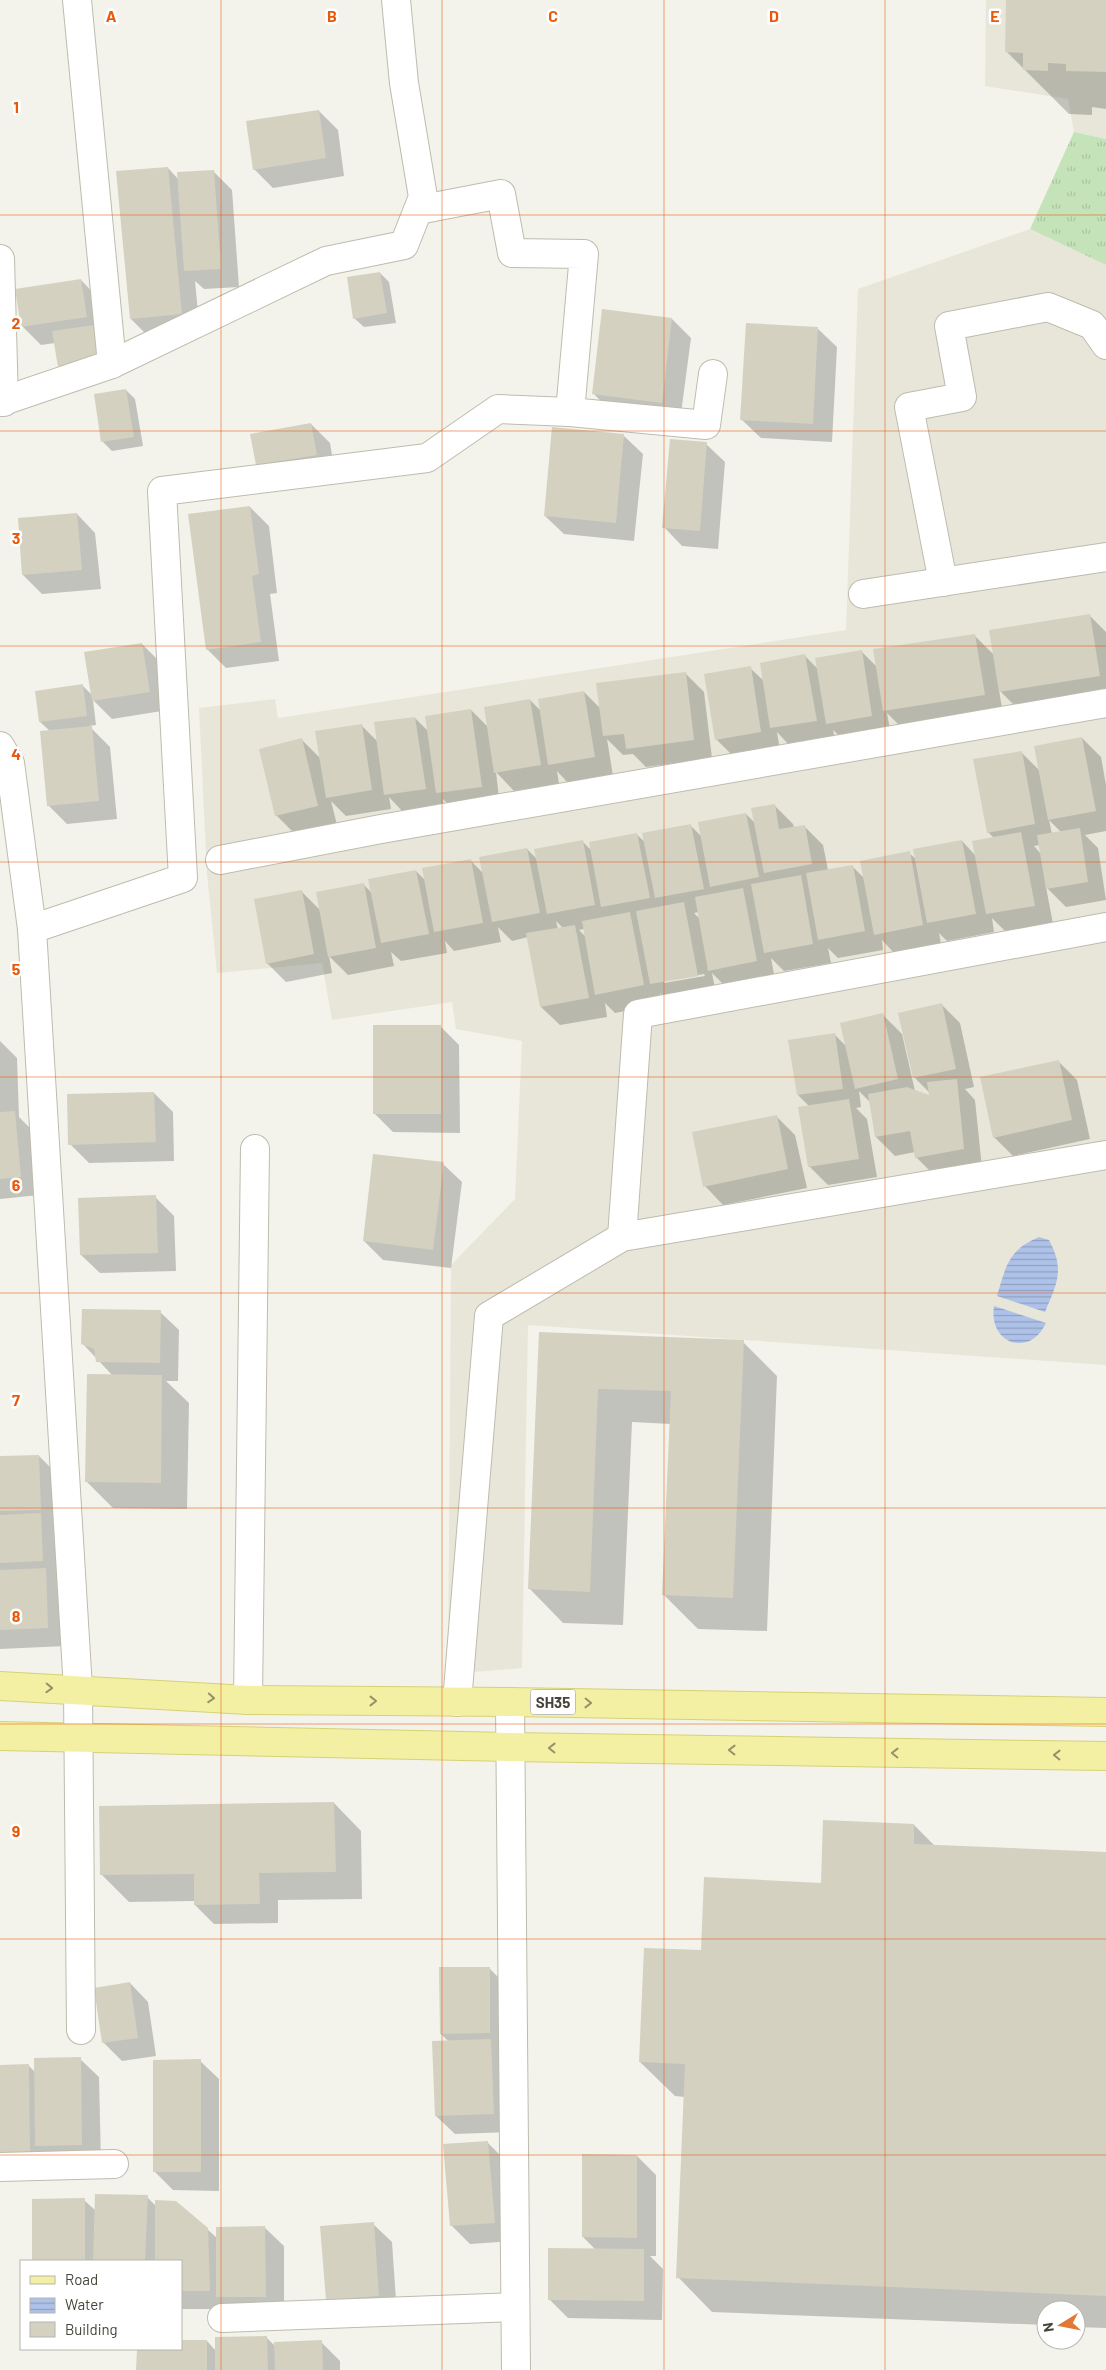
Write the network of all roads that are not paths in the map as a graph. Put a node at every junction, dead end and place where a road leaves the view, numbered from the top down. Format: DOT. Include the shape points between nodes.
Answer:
graph roads {
  1 [pos="77,0"];
  2 [pos="396,0"];
  3 [pos="418,210"];
  4 [pos="0,259"];
  5 [pos="1106,345"];
  6 [pos="112,364"];
  7 [pos="713,374"];
  8 [pos="2,402"];
  9 [pos="570,412"];
  10 [pos="1106,557"];
  11 [pos="942,582"];
  12 [pos="863,594"];
  13 [pos="1106,703"];
  14 [pos="0,746"];
  15 [pos="220,860"];
  16 [pos="1106,927"];
  17 [pos="32,928"];
  18 [pos="255,1149"];
  19 [pos="1106,1154"];
  20 [pos="622,1237"];
  21 [pos="0,1686"];
  22 [pos="78,1689"];
  23 [pos="248,1700"];
  24 [pos="457,1702"];
  25 [pos="510,1702"];
  26 [pos="1106,1712"];
  27 [pos="0,1736"];
  28 [pos="78,1737"];
  29 [pos="510,1747"];
  30 [pos="1106,1756"];
  31 [pos="81,2030"];
  32 [pos="114,2164"];
  33 [pos="0,2167"];
  34 [pos="515,2307"];
  35 [pos="222,2318"];
  36 [pos="516,2370"];
  1 -- 6 [label="street"];
  2 -- 3 [label="street" via="404,83 423,197"];
  3 -- 6 [label="street" via="404,245 326,261"];
  3 -- 9 [label="street" via="501,194 512,252 584,254"];
  4 -- 8 [label="street"];
  5 -- 11 [label="street" via="1092,325 1048,307 949,326 962,397 909,407"];
  6 -- 8 [label="street"];
  7 -- 9 [label="street" via="706,425"];
  9 -- 17 [label="street" via="498,409 427,458 162,491 182,878"];
  10 -- 11 [label="street"];
  11 -- 12 [label="street"];
  13 -- 15 [label="street" via="391,827"];
  14 -- 17 [label="street" via="10,763"];
  16 -- 20 [label="street" via="638,1014"];
  17 -- 22 [label="street"];
  18 -- 23 [label="street"];
  19 -- 20 [label="street"];
  20 -- 24 [label="street" via="489,1316"];
  21 -- 22 [label="main road, SH35, one-way"];
  22 -- 23 [label="main road, SH35, one-way"];
  22 -- 28 [label="street"];
  23 -- 24 [label="main road, SH35, one-way"];
  24 -- 25 [label="main road, SH35"];
  25 -- 26 [label="main road, SH35, one-way"];
  25 -- 29 [label="street"];
  27 -- 28 [label="main road"];
  28 -- 29 [label="main road"];
  28 -- 31 [label="street"];
  30 -- 29 [label="main road, one-way"];
  29 -- 34 [label="street"];
  32 -- 33 [label="street"];
  34 -- 35 [label="street"];
  34 -- 36 [label="street"];
}
